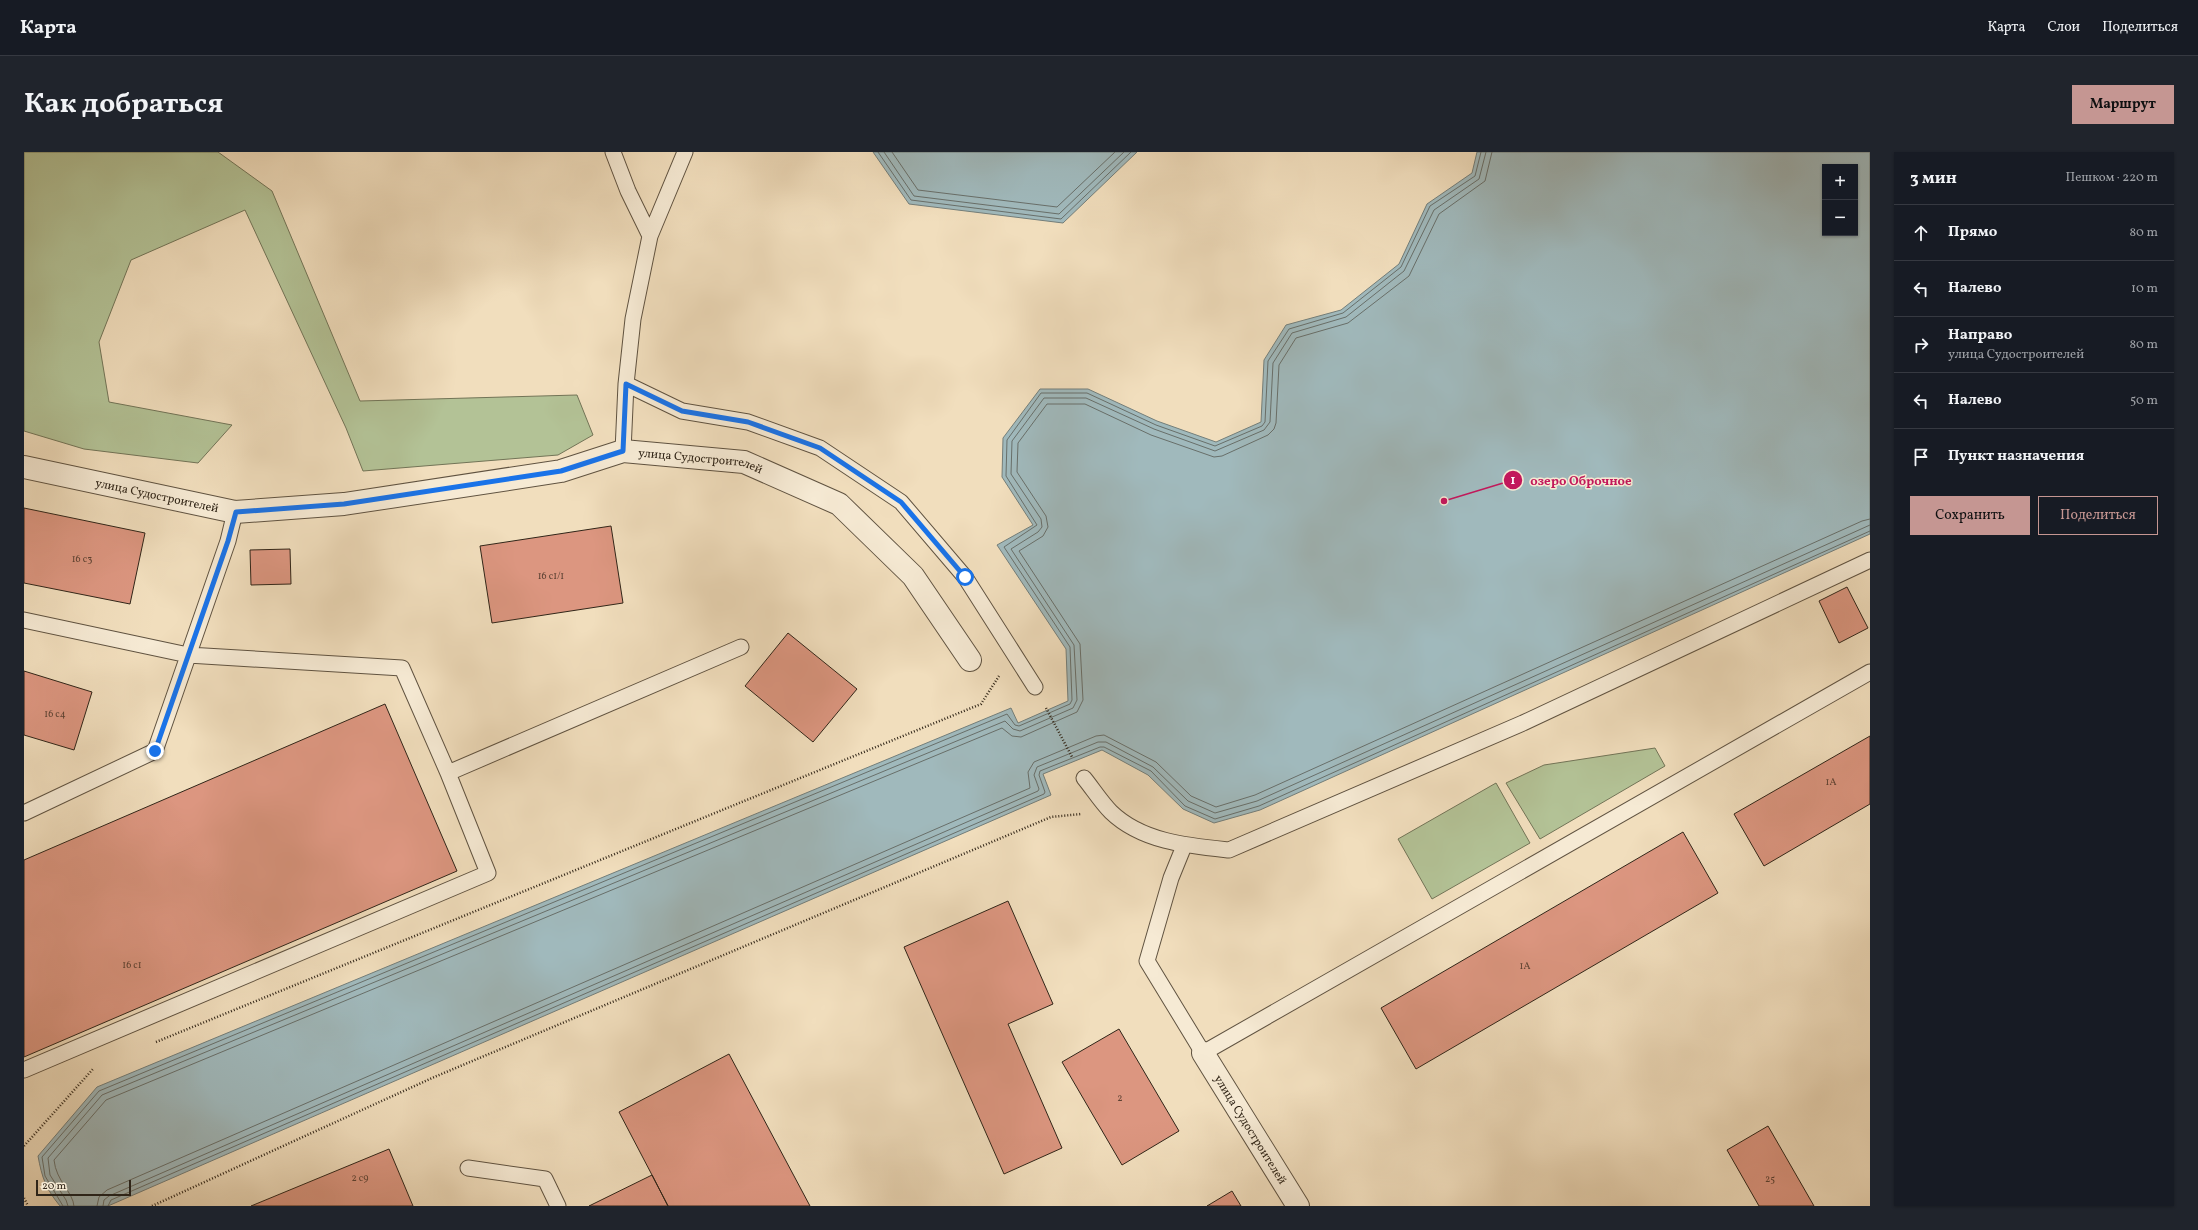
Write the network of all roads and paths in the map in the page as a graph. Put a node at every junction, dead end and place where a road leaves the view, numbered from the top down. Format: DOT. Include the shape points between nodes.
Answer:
graph roads {
  1 [pos="613,152"];
  2 [pos="685,152"];
  3 [pos="650,236"];
  4 [pos="626,384"];
  5 [pos="623,451"];
  6 [pos="24,467"];
  7 [pos="236,512"];
  8 [pos="1870,560"];
  9 [pos="24,620"];
  10 [pos="741,647"];
  11 [pos="188,655"];
  12 [pos="970,660"];
  13 [pos="1003,670"];
  14 [pos="1870,672"];
  15 [pos="1035,687"];
  16 [pos="1045,706"];
  17 [pos="1073,759"];
  18 [pos="448,773"];
  19 [pos="1084,778"];
  20 [pos="1111,812"];
  21 [pos="24,813"];
  22 [pos="1184,846"];
  23 [pos="151,1045"];
  24 [pos="1203,1053"];
  25 [pos="100,1066"];
  26 [pos="24,1070"];
  27 [pos="24,1146"];
  28 [pos="468,1168"];
  29 [pos="24,1198"];
  30 [pos="28,1206"];
  31 [pos="152,1206"];
  32 [pos="558,1206"];
  33 [pos="1298,1206"];
  1 -- 3 [label="lane"];
  2 -- 3 [label="lane"];
  3 -- 4 [label="lane" via="633,319"];
  4 -- 5 [label="lane"];
  4 -- 15 [label="lane" via="682,411 748,422 820,448 901,502 965,577"];
  5 -- 7 [label="street, улица Судостроителей" via="561,471 344,504"];
  5 -- 12 [label="street, улица Судостроителей" via="744,462 839,504 913,576"];
  6 -- 7 [label="street, улица Судостроителей"];
  7 -- 11 [label="lane"];
  8 -- 22 [label="lane" via="1523,722 1229,850"];
  9 -- 11 [label="lane"];
  10 -- 18 [label="lane"];
  11 -- 18 [label="lane" via="402,668"];
  11 -- 21 [label="lane" via="155,751"];
  13 -- 23 [label="path" via="981,704"];
  14 -- 24 [label="lane"];
  16 -- 17 [label="path"];
  18 -- 26 [label="lane" via="488,873"];
  19 -- 20 [label="lane"];
  20 -- 22 [label="lane" via="1137,830"];
  20 -- 31 [label="path" via="1051,817 432,1078"];
  22 -- 24 [label="lane" via="1171,878 1147,961"];
  24 -- 33 [label="street, улица Судостроителей"];
  25 -- 27 [label="path" via="92,1069"];
  28 -- 32 [label="lane" via="545,1179"];
  29 -- 30 [label="path"];
}
